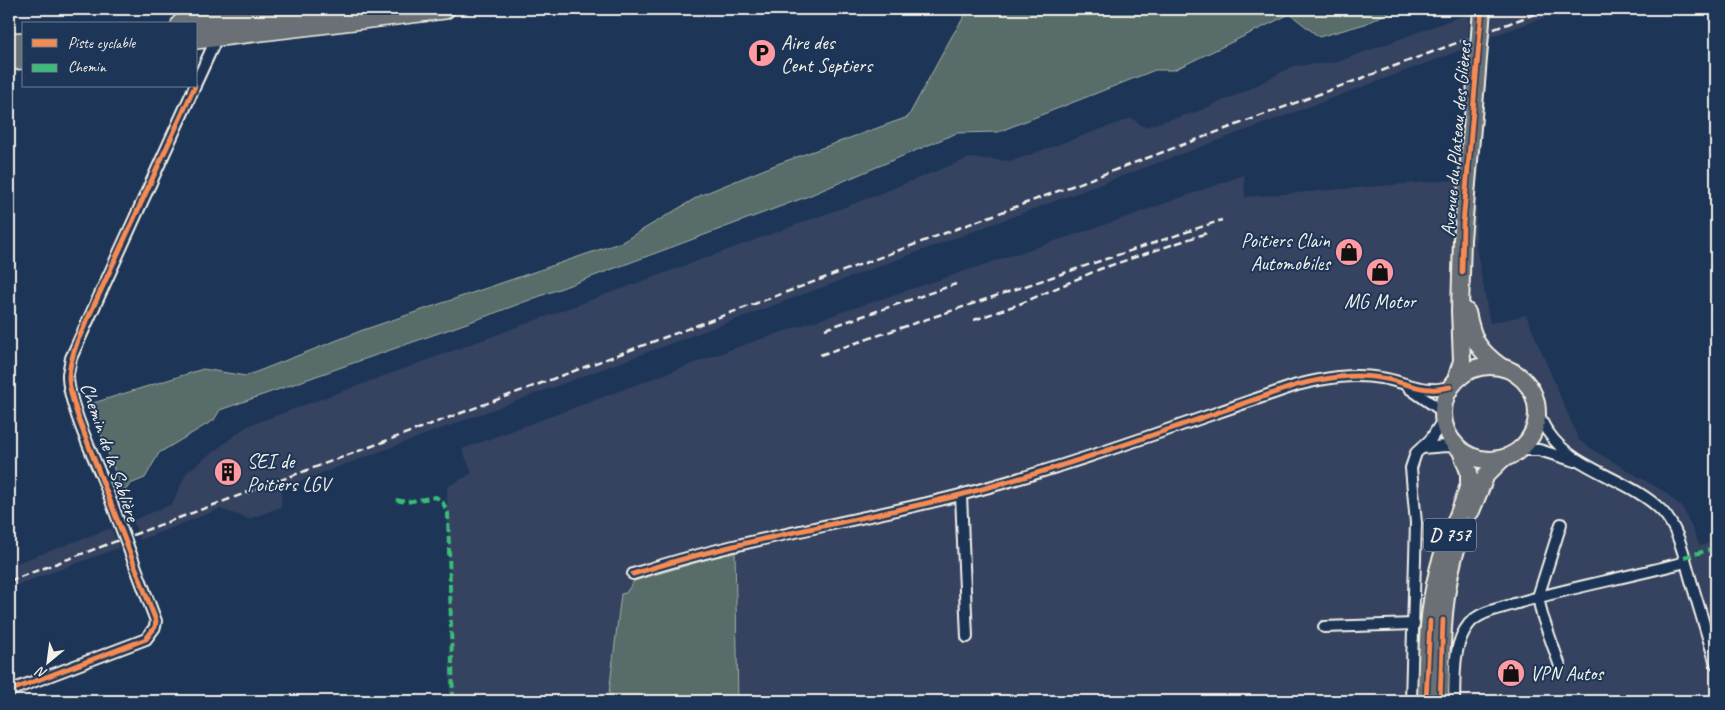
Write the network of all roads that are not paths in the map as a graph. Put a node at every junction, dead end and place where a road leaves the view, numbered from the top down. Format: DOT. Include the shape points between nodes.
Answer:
graph roads {
  1 [pos="306,9"];
  2 [pos="445,9"];
  3 [pos="1482,9"];
  4 [pos="198,22"];
  5 [pos="22,42"];
  6 [pos="9,43"];
  7 [pos="205,43"];
  8 [pos="22,59"];
  9 [pos="9,60"];
  10 [pos="198,76"];
  11 [pos="195,88"];
  12 [pos="1462,272"];
  13 [pos="1501,367"];
  14 [pos="1402,383"];
  15 [pos="1453,383"];
  16 [pos="1538,412"];
  17 [pos="1442,416"];
  18 [pos="1422,448"];
  19 [pos="1459,450"];
  20 [pos="1521,450"];
  21 [pos="1501,460"];
  22 [pos="1585,464"];
  23 [pos="961,495"];
  24 [pos="1561,524"];
  25 [pos="1685,562"];
  26 [pos="633,574"];
  27 [pos="1538,597"];
  28 [pos="1429,622"];
  29 [pos="1324,627"];
  30 [pos="967,637"];
  31 [pos="1716,664"];
  32 [pos="1560,666"];
  33 [pos="9,691"];
  34 [pos="1411,701"];
  35 [pos="1426,701"];
  36 [pos="1440,701"];
  37 [pos="1454,701"];
  1 -- 4 [label="highway"];
  2 -- 7 [label="highway"];
  3 -- 12 [label="main road, Avenue du Plateau des Glières, bridge" via="1463,224"];
  5 -- 6 [label="highway"];
  7 -- 10 [label="street, Chemin de la Sablière"];
  8 -- 9 [label="highway"];
  11 -- 33 [label="street, Chemin de la Sablière, bridge" via="71,358 68,373 79,420 156,621 155,627 146,640"];
  12 -- 13 [label="main road, Avenue du Plateau des Glières" via="1474,339 1485,355"];
  12 -- 15 [label="main road, Avenue du Plateau des Glières" via="1462,361"];
  13 -- 15 [label="main road" via="1469,370"];
  13 -- 16 [label="main road" via="1518,375 1530,388"];
  14 -- 15 [label="street" via="1431,390"];
  14 -- 17 [label="street"];
  14 -- 23 [label="street" via="1365,376 1320,379"];
  15 -- 17 [label="main road" via="1444,398"];
  16 -- 20 [label="main road" via="1534,433"];
  16 -- 22 [label="street" via="1554,440"];
  17 -- 18 [label="street" via="1437,432"];
  17 -- 19 [label="main road" via="1447,435"];
  18 -- 19 [label="street" via="1446,446"];
  18 -- 28 [label="street" via="1416,452 1411,468"];
  19 -- 21 [label="main road" via="1474,458"];
  19 -- 28 [label="main road, D 757" via="1469,472 1468,484 1440,563"];
  20 -- 21 [label="main road"];
  20 -- 22 [label="street" via="1539,450"];
  21 -- 28 [label="main road, D 757" via="1483,480"];
  22 -- 25 [label="street" via="1650,500 1664,512 1672,524"];
  23 -- 26 [label="street" via="727,547"];
  23 -- 30 [label="street"];
  24 -- 27 [label="street"];
  25 -- 27 [label="street"];
  25 -- 31 [label="street"];
  27 -- 32 [label="street"];
  27 -- 37 [label="street" via="1484,613 1470,623 1461,637 1456,658"];
  28 -- 29 [label="street"];
  28 -- 34 [label="street"];
  28 -- 35 [label="main road, D 757"];
  28 -- 36 [label="main road, D 757"];
}
